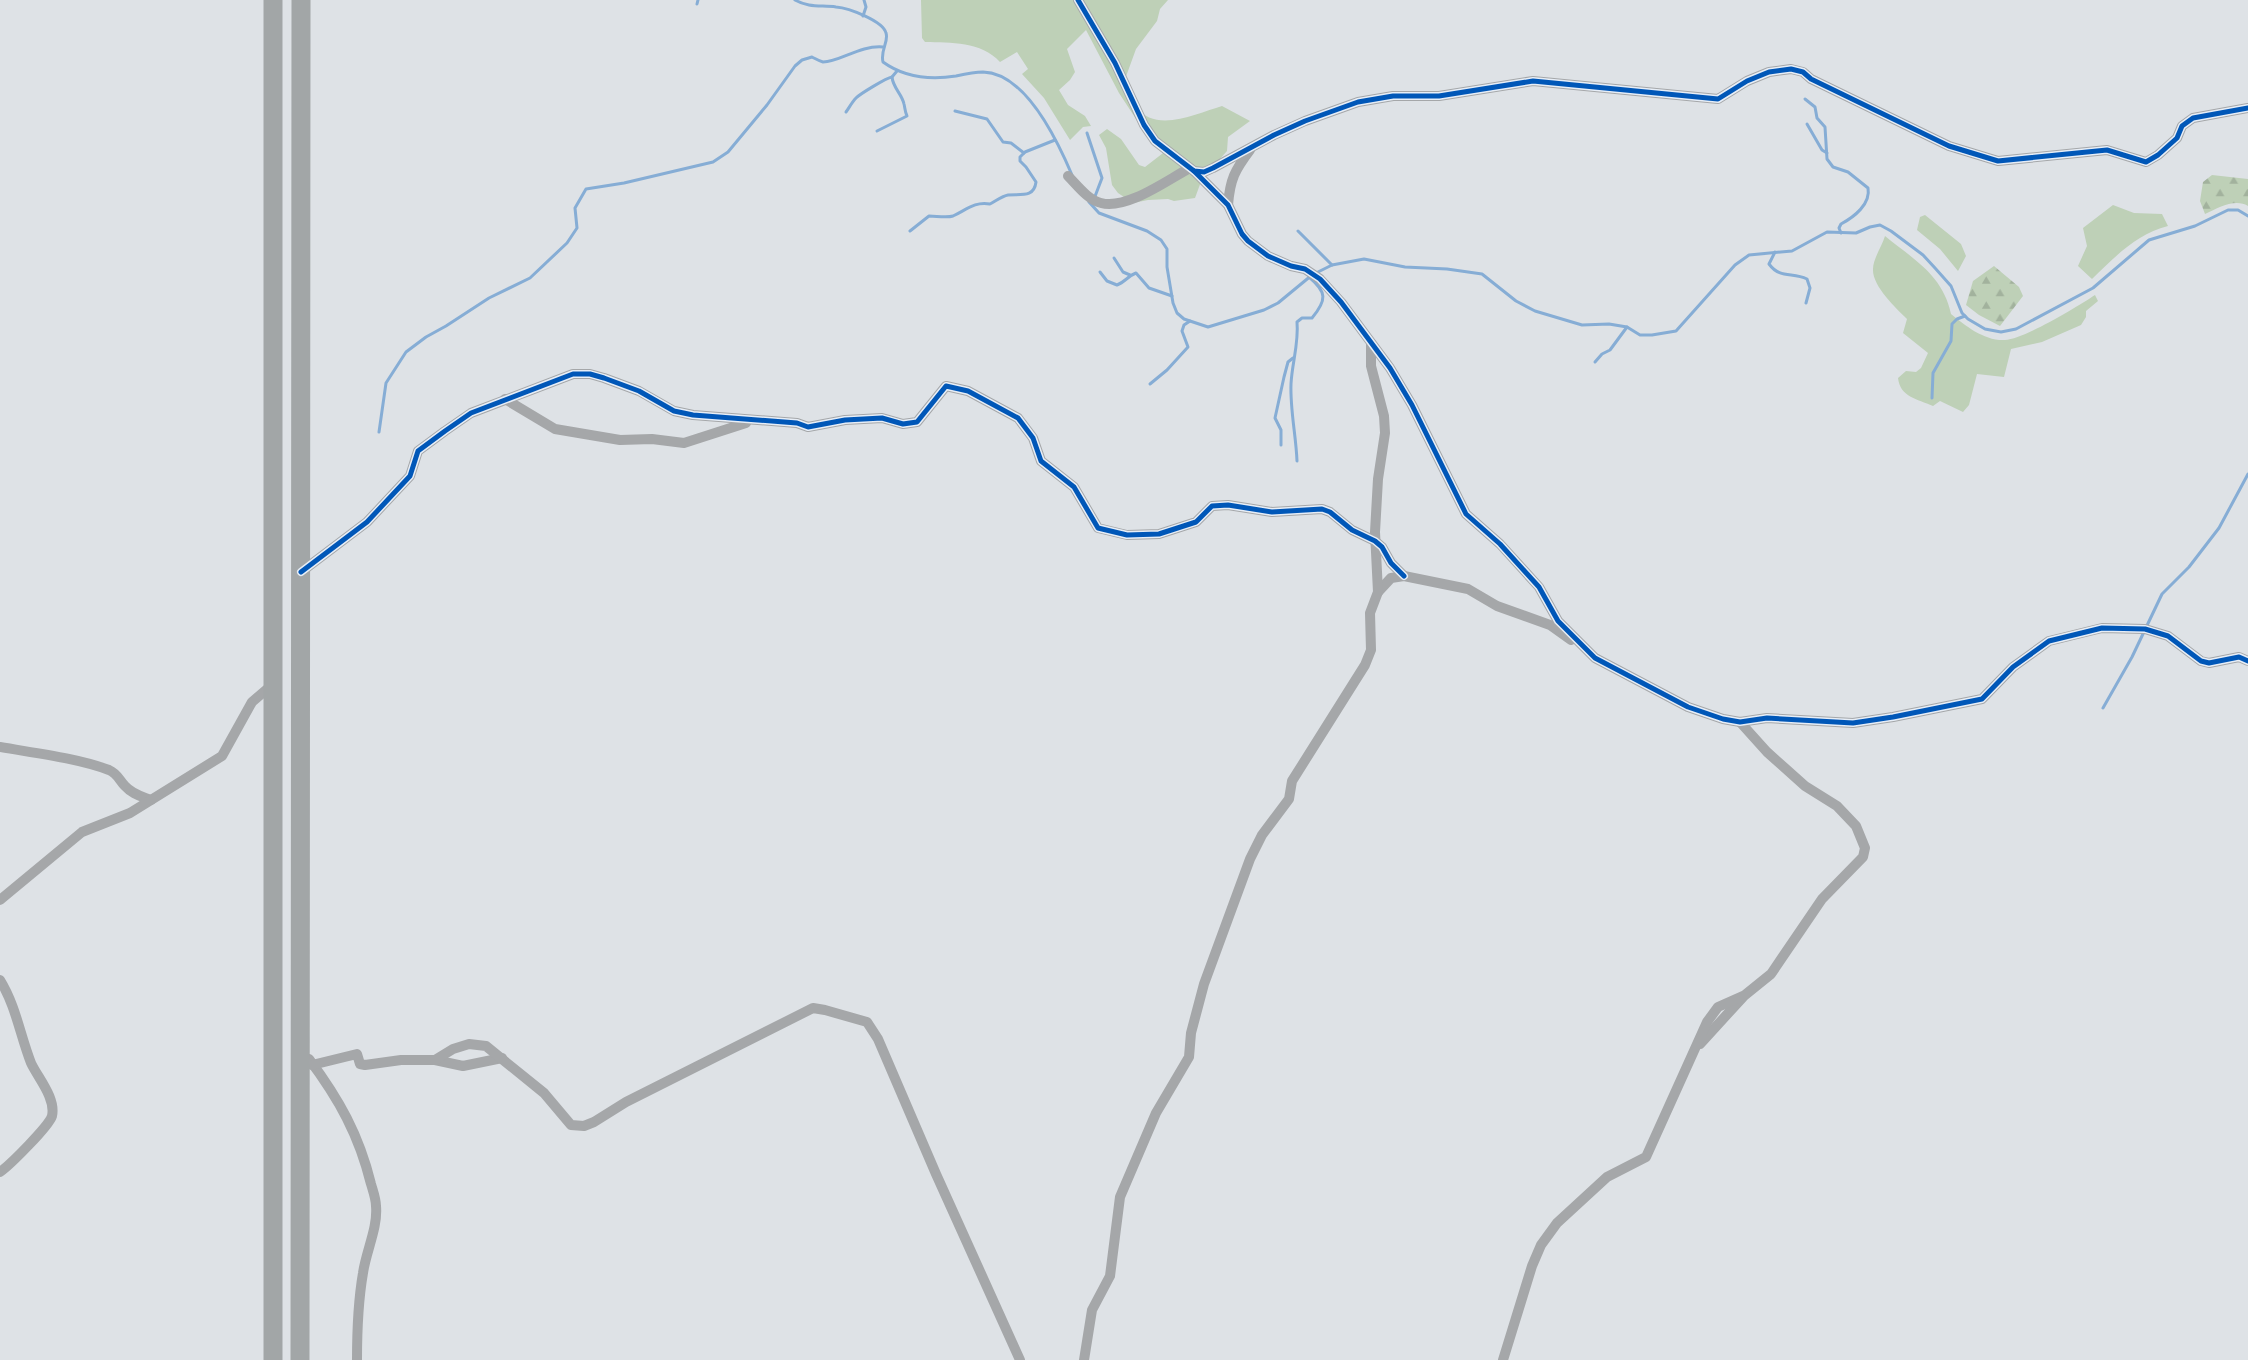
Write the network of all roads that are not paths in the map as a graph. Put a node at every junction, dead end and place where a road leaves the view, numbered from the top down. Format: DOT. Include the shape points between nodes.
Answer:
graph roads {
  1 [pos="272,0"];
  2 [pos="302,0"];
  3 [pos="1078,0"];
  4 [pos="2248,108"];
  5 [pos="1253,147"];
  6 [pos="1192,169"];
  7 [pos="1068,176"];
  8 [pos="1228,205"];
  9 [pos="1371,343"];
  10 [pos="505,399"];
  11 [pos="751,421"];
  12 [pos="1375,541"];
  13 [pos="301,572"];
  14 [pos="1404,576"];
  15 [pos="1378,592"];
  16 [pos="1595,658"];
  17 [pos="2248,661"];
  18 [pos="272,684"];
  19 [pos="1740,722"];
  20 [pos="0,747"];
  21 [pos="151,800"];
  22 [pos="0,900"];
  23 [pos="0,980"];
  24 [pos="301,1049"];
  25 [pos="502,1058"];
  26 [pos="435,1060"];
  27 [pos="312,1064"];
  28 [pos="0,1172"];
  29 [pos="273,1360"];
  30 [pos="300,1360"];
  31 [pos="357,1360"];
  32 [pos="1020,1360"];
  33 [pos="1084,1360"];
  34 [pos="1503,1360"];
  1 -- 18 [label="highway"];
  2 -- 13 [label="highway"];
  3 -- 6 [label="street" via="1115,63 1144,125 1155,141"];
  4 -- 5 [label="street" via="2193,118 2182,126 2177,138 2146,162 2107,150 1998,161 1949,146 1811,79 1803,72 1791,69 1769,72 1718,99 1533,81 1439,96 1393,96 1358,102 1305,121"];
  5 -- 6 [label="street" via="1204,172"];
  5 -- 8 [label="street" via="1235,170"];
  6 -- 7 [label="street" via="1117,204 1100,204"];
  6 -- 8 [label="street"];
  8 -- 9 [label="street" via="1248,241 1268,256 1305,269 1320,280"];
  9 -- 12 [label="street" via="1371,366 1385,433 1378,479"];
  9 -- 16 [label="street" via="1412,405 1466,514 1500,544 1540,587 1558,621"];
  10 -- 11 [label="street" via="573,374 590,374 639,391 674,411"];
  10 -- 11 [label="street" via="555,429 620,440 652,439 684,444"];
  10 -- 13 [label="street" via="472,413 418,451 410,476 367,522"];
  11 -- 12 [label="street" via="797,423 808,427 882,418 904,424 917,422 946,386 968,392 1018,418 1033,438 1041,461 1074,487 1098,528 1127,535 1159,534 1196,522 1212,506 1228,505 1272,512 1322,509"];
  12 -- 14 [label="street"];
  12 -- 15 [label="street"];
  13 -- 24 [label="highway"];
  14 -- 15 [label="street" via="1391,578"];
  14 -- 16 [label="street" via="1468,589 1497,606 1550,625"];
  15 -- 33 [label="street" via="1370,613 1370,650 1366,665 1292,781 1286,804 1262,835 1250,860 1204,984 1191,1032 1189,1057 1156,1113 1120,1197 1110,1276 1092,1310"];
  16 -- 19 [label="street" via="1688,707"];
  17 -- 19 [label="street" via="2239,657 2209,664 2200,661 2168,636 2145,629 2102,628 2049,641 2013,667 1982,699 1853,722 1768,718"];
  18 -- 21 [label="street" via="252,702 222,756"];
  18 -- 29 [label="highway"];
  19 -- 34 [label="street" via="1767,752 1805,786 1837,806 1856,826 1866,848 1863,857 1822,899 1771,974 1745,995 1718,1007 1707,1022 1646,1157 1608,1177 1557,1223 1541,1245"];
  20 -- 21 [label="street" via="109,770 118,775 123,785 134,794"];
  21 -- 22 [label="street" via="122,818 82,832"];
  23 -- 28 [label="street" via="16,1014 31,1063 51,1103 52,1116 38,1136"];
  24 -- 27 [label="street"];
  24 -- 30 [label="highway"];
  25 -- 26 [label="street" via="463,1066"];
  25 -- 26 [label="street" via="486,1046 469,1044"];
  25 -- 32 [label="street" via="544,1093 571,1125 584,1126 813,1008 867,1022 878,1039"];
  26 -- 27 [label="street" via="365,1065 360,1064 357,1054"];
  27 -- 31 [label="street" via="347,1116 368,1170 376,1207 360,1291"];
}
